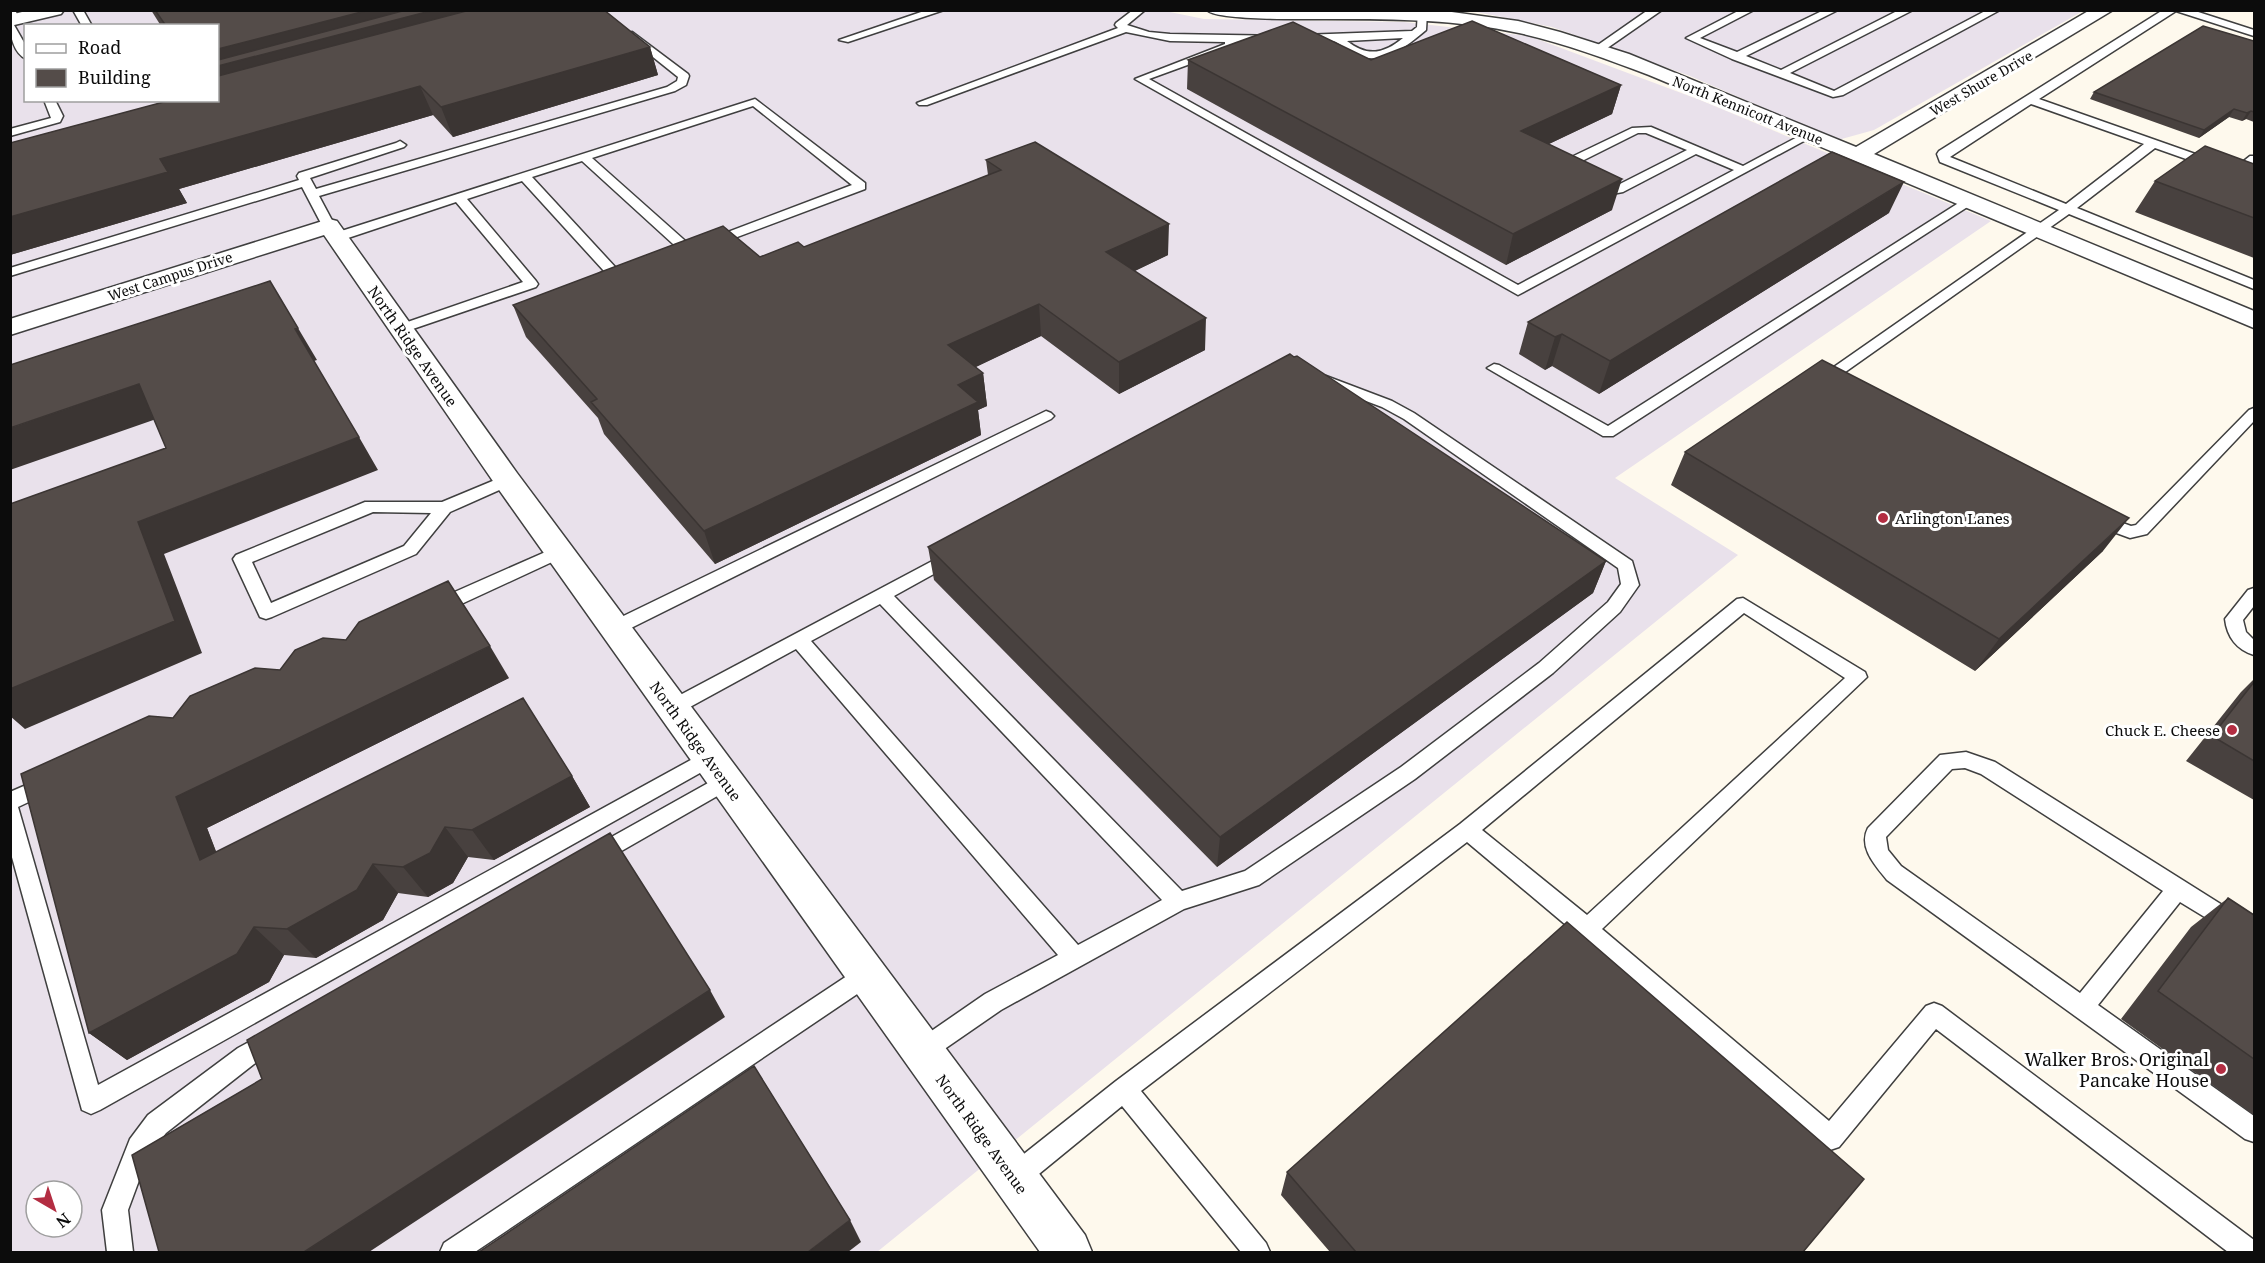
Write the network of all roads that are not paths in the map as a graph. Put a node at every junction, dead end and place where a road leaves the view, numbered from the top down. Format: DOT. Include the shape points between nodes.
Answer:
graph roads {
  1 [pos="55,10"];
  2 [pos="78,10"];
  3 [pos="939,10"];
  4 [pos="1140,10"];
  5 [pos="1216,10"];
  6 [pos="1657,10"];
  7 [pos="1749,10"];
  8 [pos="1833,10"];
  9 [pos="1908,10"];
  10 [pos="1995,10"];
  11 [pos="2104,10"];
  12 [pos="2171,10"];
  13 [pos="2180,10"];
  14 [pos="1422,14"];
  15 [pos="12,20"];
  16 [pos="86,24"];
  17 [pos="623,28"];
  18 [pos="1125,29"];
  19 [pos="2254,33"];
  20 [pos="1415,34"];
  21 [pos="1230,38"];
  22 [pos="1338,38"];
  23 [pos="844,40"];
  24 [pos="14,42"];
  25 [pos="1599,49"];
  26 [pos="24,54"];
  27 [pos="1736,57"];
  28 [pos="1781,74"];
  29 [pos="2030,100"];
  30 [pos="50,102"];
  31 [pos="923,103"];
  32 [pos="10,133"];
  33 [pos="1809,135"];
  34 [pos="2153,143"];
  35 [pos="400,146"];
  36 [pos="1696,150"];
  37 [pos="1857,155"];
  38 [pos="584,157"];
  39 [pos="2254,159"];
  40 [pos="1743,170"];
  41 [pos="524,176"];
  42 [pos="305,182"];
  43 [pos="312,194"];
  44 [pos="459,197"];
  45 [pos="1968,201"];
  46 [pos="2067,210"];
  47 [pos="2038,230"];
  48 [pos="333,231"];
  49 [pos="10,272"];
  50 [pos="2254,285"];
  51 [pos="580,287"];
  52 [pos="2254,320"];
  53 [pos="10,327"];
  54 [pos="401,329"];
  55 [pos="1494,368"];
  56 [pos="1309,377"];
  57 [pos="1857,397"];
  58 [pos="2254,413"];
  59 [pos="1046,416"];
  60 [pos="507,480"];
  61 [pos="444,508"];
  62 [pos="2088,515"];
  63 [pos="965,550"];
  64 [pos="560,552"];
  65 [pos="2254,594"];
  66 [pos="882,595"];
  67 [pos="420,615"];
  68 [pos="615,628"];
  69 [pos="799,640"];
  70 [pos="2254,648"];
  71 [pos="672,708"];
  72 [pos="717,769"];
  73 [pos="64,776"];
  74 [pos="10,801"];
  75 [pos="10,811"];
  76 [pos="1467,830"];
  77 [pos="583,863"];
  78 [pos="2178,888"];
  79 [pos="1178,902"];
  80 [pos="1587,929"];
  81 [pos="2254,937"];
  82 [pos="1075,958"];
  83 [pos="867,975"];
  84 [pos="2083,1007"];
  85 [pos="287,1032"];
  86 [pos="922,1051"];
  87 [pos="1124,1089"];
  88 [pos="2254,1130"];
  89 [pos="1014,1178"];
  90 [pos="120,1252"];
  91 [pos="453,1252"];
  92 [pos="1068,1252"];
  93 [pos="1257,1252"];
  94 [pos="2249,1252"];
  1 -- 15 [label="street"];
  2 -- 16 [label="lane"];
  3 -- 23 [label="lane"];
  4 -- 18 [label="lane" via="1120,25"];
  5 -- 14 [label="street, North Kennicott Avenue"];
  6 -- 25 [label="lane"];
  7 -- 27 [label="lane" via="1691,38"];
  8 -- 27 [label="lane"];
  9 -- 28 [label="lane"];
  10 -- 28 [label="lane" via="1839,93"];
  11 -- 37 [label="street, West Shure Drive"];
  12 -- 29 [label="lane"];
  13 -- 19 [label="lane"];
  14 -- 20 [label="lane" via="1422,28"];
  14 -- 25 [label="street, North Kennicott Avenue" via="1517,27"];
  15 -- 24 [label="lane"];
  17 -- 43 [label="lane" via="684,76 682,83 660,93"];
  18 -- 21 [label="lane" via="1171,37"];
  18 -- 31 [label="lane"];
  20 -- 22 [label="lane"];
  20 -- 22 [label="lane" via="1379,56 1353,52"];
  21 -- 22 [label="lane"];
  21 -- 40 [label="lane" via="1230,46 1140,79 1518,291"];
  24 -- 26 [label="lane"];
  25 -- 33 [label="street, North Kennicott Avenue"];
  27 -- 28 [label="lane"];
  29 -- 34 [label="lane"];
  29 -- 46 [label="lane" via="1943,154 1944,159"];
  30 -- 32 [label="lane" via="56,120"];
  33 -- 37 [label="street, North Kennicott Avenue"];
  33 -- 40 [label="lane"];
  34 -- 39 [label="lane" via="2237,173"];
  34 -- 46 [label="lane"];
  35 -- 42 [label="lane" via="303,176"];
  36 -- 36 [label="lane" via="1647,129 1636,130 1563,166 1567,172 1608,191"];
  36 -- 40 [label="lane"];
  37 -- 45 [label="street, North Kennicott Avenue"];
  38 -- 38 [label="lane" via="755,102 861,186 689,251"];
  38 -- 41 [label="lane"];
  41 -- 44 [label="lane"];
  41 -- 51 [label="lane" via="612,272"];
  42 -- 43 [label="lane"];
  42 -- 49 [label="lane"];
  43 -- 48 [label="lane"];
  44 -- 48 [label="lane"];
  44 -- 54 [label="lane" via="535,286"];
  45 -- 47 [label="street, North Kennicott Avenue"];
  45 -- 55 [label="lane" via="1608,433"];
  46 -- 47 [label="lane"];
  46 -- 50 [label="lane"];
  47 -- 52 [label="street, North Kennicott Avenue"];
  47 -- 57 [label="lane" via="1836,372 1831,378 1834,384"];
  48 -- 53 [label="street, West Campus Drive"];
  48 -- 54 [label="street, North Ridge Avenue"];
  54 -- 60 [label="street, North Ridge Avenue"];
  56 -- 79 [label="lane" via="1387,404 1409,416 1626,566 1630,585 1614,607 1546,668 1408,773 1252,878"];
  58 -- 62 [label="lane" via="2141,530 2130,532"];
  59 -- 68 [label="lane"];
  60 -- 61 [label="lane"];
  60 -- 64 [label="street, North Ridge Avenue"];
  61 -- 61 [label="lane" via="410,550 266,612 242,559 371,506"];
  63 -- 66 [label="lane"];
  64 -- 67 [label="lane"];
  64 -- 68 [label="street, North Ridge Avenue"];
  65 -- 70 [label="lane" via="2234,619 2235,632"];
  66 -- 69 [label="lane"];
  66 -- 79 [label="lane"];
  68 -- 71 [label="street, North Ridge Avenue"];
  69 -- 71 [label="lane"];
  69 -- 82 [label="lane"];
  71 -- 72 [label="street, North Ridge Avenue"];
  72 -- 75 [label="lane" via="91,1102"];
  72 -- 77 [label="lane"];
  72 -- 83 [label="street, North Ridge Avenue"];
  73 -- 74 [label="lane"];
  76 -- 80 [label="lane"];
  76 -- 80 [label="lane" via="1743,604 1858,677"];
  76 -- 87 [label="lane"];
  78 -- 81 [label="lane"];
  78 -- 84 [label="lane"];
  78 -- 84 [label="lane" via="1988,768 1966,760 1947,761 1875,834 1878,853 1894,873"];
  79 -- 82 [label="lane"];
  80 -- 94 [label="lane" via="1830,1138 1934,1014"];
  82 -- 86 [label="lane" via="993,1002"];
  83 -- 86 [label="street, North Ridge Avenue"];
  83 -- 91 [label="lane"];
  84 -- 88 [label="lane"];
  85 -- 90 [label="lane" via="246,1056 157,1124 139,1148 115,1210"];
  86 -- 89 [label="street, North Ridge Avenue"];
  87 -- 89 [label="lane"];
  87 -- 93 [label="lane"];
  89 -- 92 [label="street, North Ridge Avenue"];
}
